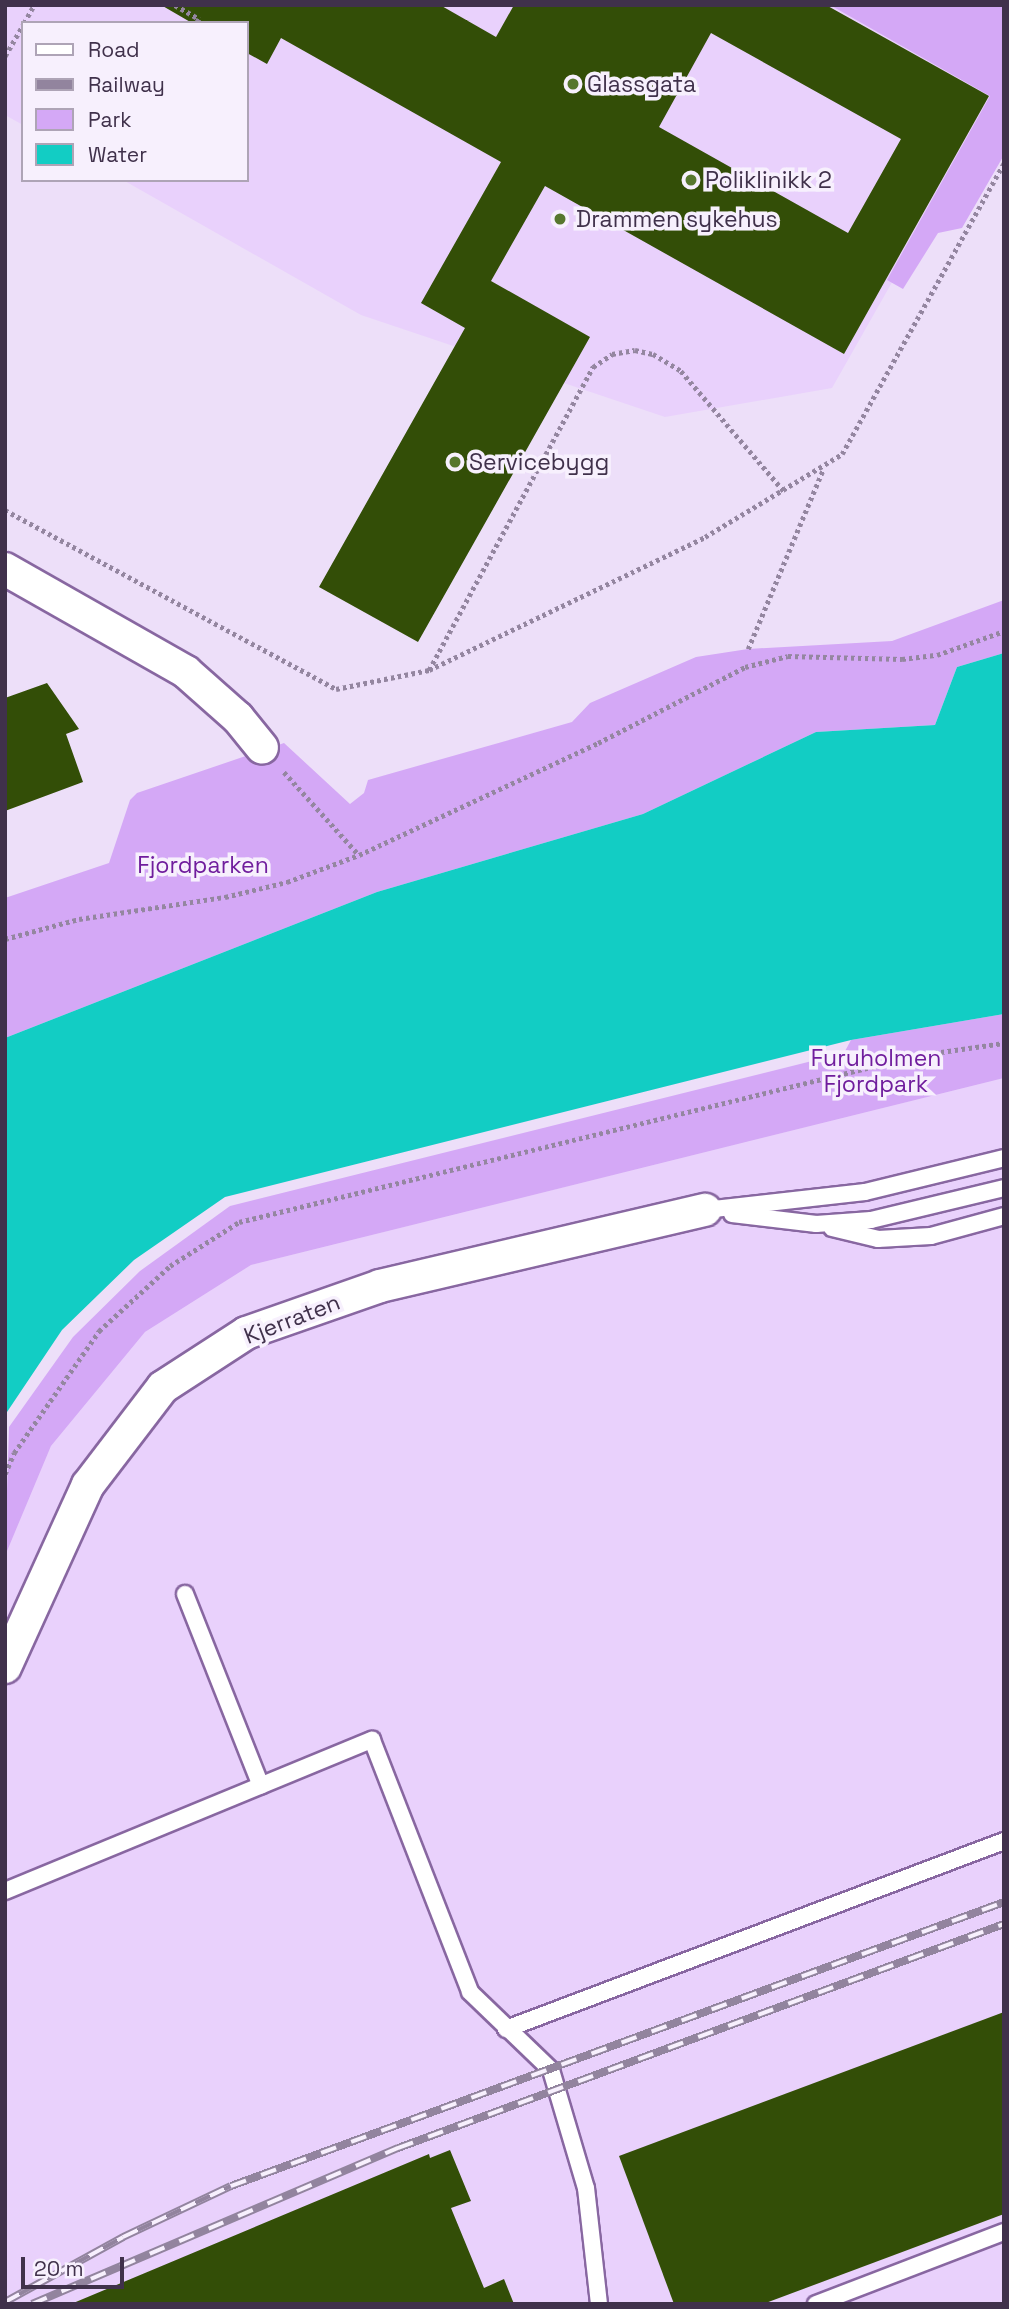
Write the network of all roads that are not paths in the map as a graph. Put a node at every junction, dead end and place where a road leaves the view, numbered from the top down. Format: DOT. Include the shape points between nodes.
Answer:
graph roads {
  1 [pos="5,569"];
  2 [pos="262,748"];
  3 [pos="1004,1158"];
  4 [pos="1004,1188"];
  5 [pos="705,1210"];
  6 [pos="1004,1216"];
  7 [pos="816,1224"];
  8 [pos="185,1594"];
  9 [pos="5,1667"];
  10 [pos="261,1786"];
  11 [pos="1004,1841"];
  12 [pos="5,1891"];
  13 [pos="506,2029"];
  14 [pos="1004,2232"];
  15 [pos="599,2304"];
  16 [pos="816,2304"];
  1 -- 2 [label="street" via="186,672 238,718"];
  3 -- 5 [label="lane" via="865,1192"];
  4 -- 7 [label="lane" via="871,1220"];
  5 -- 7 [label="lane"];
  5 -- 9 [label="street, Kjerraten" via="380,1286 246,1333 163,1387 88,1485"];
  6 -- 7 [label="lane" via="931,1236 878,1239"];
  8 -- 10 [label="lane"];
  10 -- 12 [label="lane"];
  10 -- 13 [label="lane" via="372,1740 470,1992"];
  11 -- 13 [label="lane"];
  13 -- 15 [label="lane" via="551,2070 586,2188"];
  14 -- 16 [label="lane"];
}
